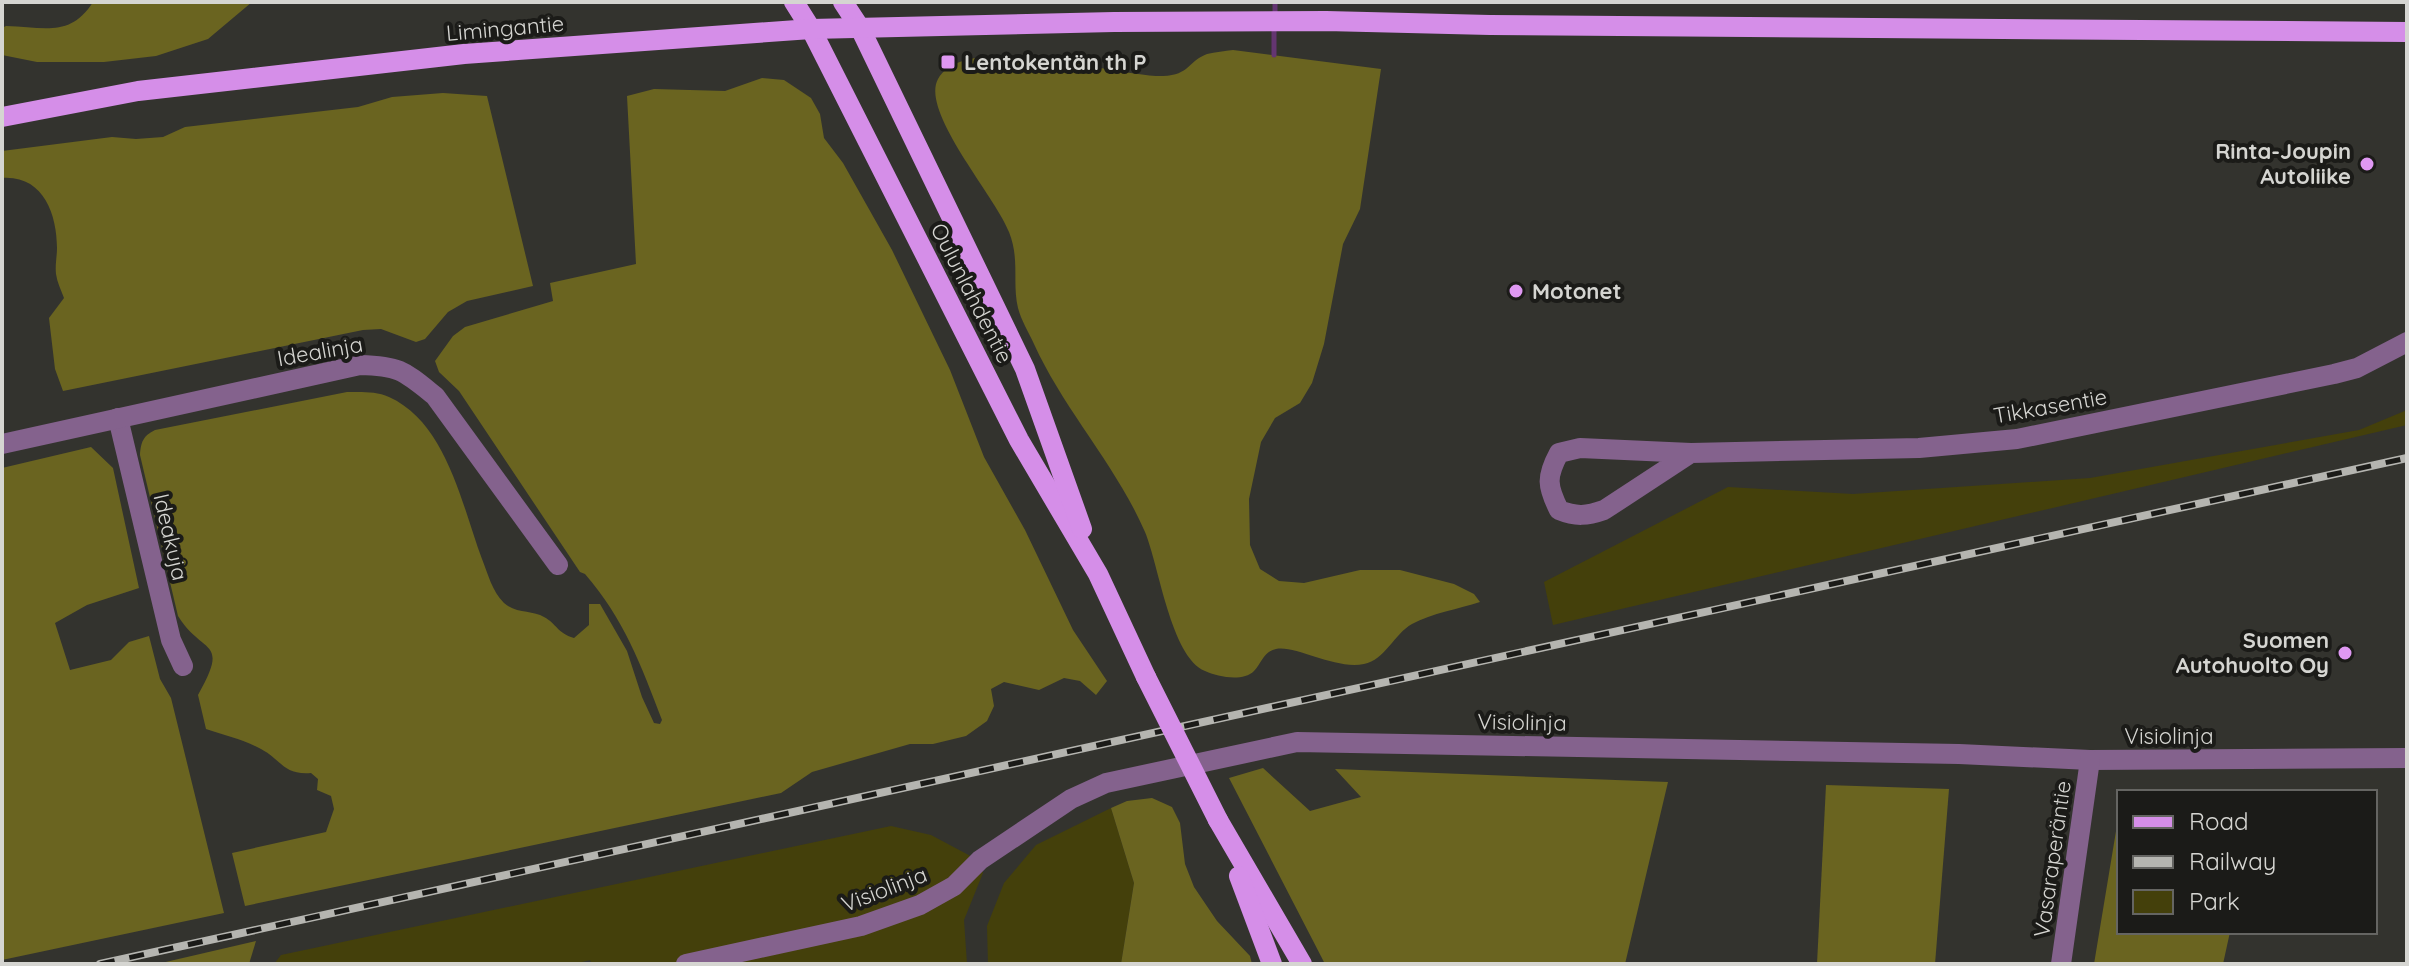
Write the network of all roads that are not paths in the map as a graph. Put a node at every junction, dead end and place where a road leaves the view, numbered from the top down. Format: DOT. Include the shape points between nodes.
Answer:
graph roads {
  1 [pos="794,2"];
  2 [pos="843,2"];
  3 [pos="860,28"];
  4 [pos="811,29"];
  5 [pos="2407,32"];
  6 [pos="2,117"];
  7 [pos="2407,342"];
  8 [pos="118,418"];
  9 [pos="2,444"];
  10 [pos="1691,453"];
  11 [pos="558,565"];
  12 [pos="1098,574"];
  13 [pos="183,666"];
  14 [pos="2407,758"];
  15 [pos="2090,760"];
  16 [pos="1218,820"];
  17 [pos="686,964"];
  18 [pos="1272,964"];
  19 [pos="1302,964"];
  20 [pos="2061,964"];
  1 -- 4 [label="main road, Oulunlahdentie"];
  2 -- 3 [label="main road, Oulunlahdentie"];
  3 -- 4 [label="main road, Limingantie"];
  3 -- 5 [label="main road, Limingantie" via="1326,21"];
  3 -- 12 [label="main road, Oulunlahdentie" via="1025,369"];
  4 -- 6 [label="main road, Limingantie" via="464,54 138,91"];
  4 -- 12 [label="main road, Oulunlahdentie" via="1019,440"];
  7 -- 10 [label="street, Tikkasentie" via="2334,374 2017,439 1919,448"];
  8 -- 9 [label="street, Idealinja"];
  8 -- 11 [label="street, Idealinja" via="360,365 390,366 435,396"];
  8 -- 13 [label="street, Ideakuja" via="171,640"];
  10 -- 10 [label="street, Tikkasentie" via="1580,448 1559,453 1550,470 1549,490 1559,510 1589,516"];
  12 -- 16 [label="main road, Oulunlahdentie, bridge"];
  14 -- 15 [label="street, Visiolinja"];
  15 -- 17 [label="street, Visiolinja" via="1297,742 1106,783 1059,807 980,860 954,886 920,905 861,926"];
  15 -- 20 [label="street, Vasaraperäntie"];
  16 -- 18 [label="main road, Oulunlahdentie"];
  16 -- 19 [label="main road, Oulunlahdentie"];
}
